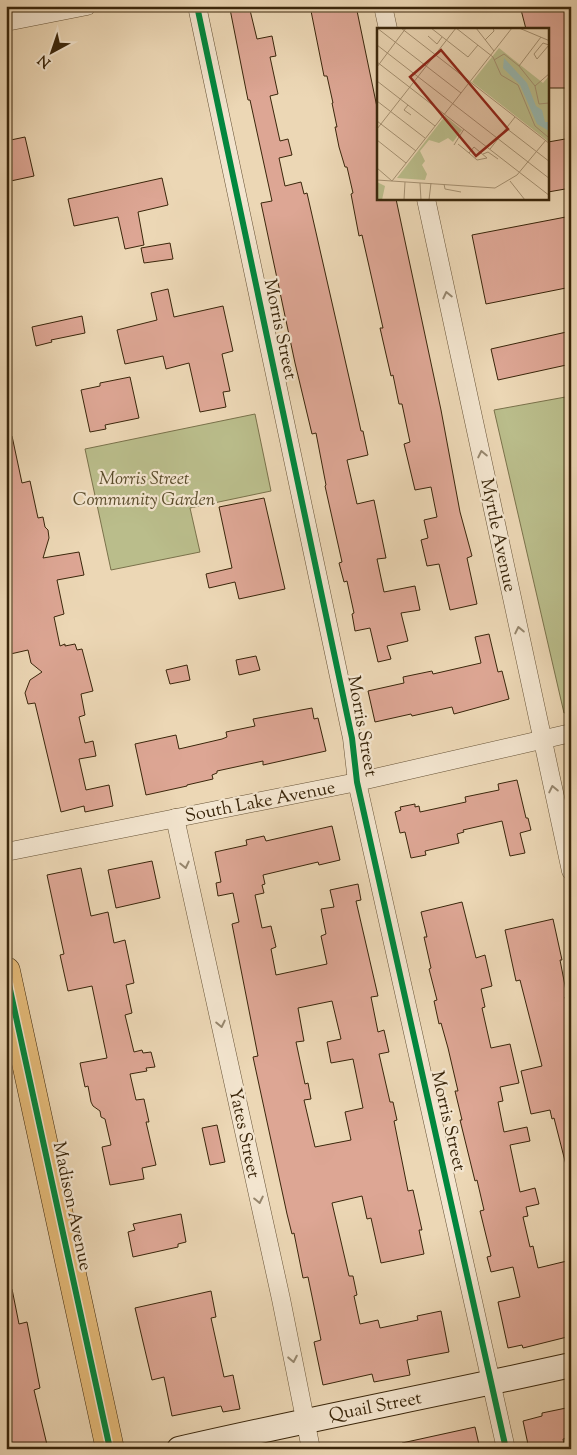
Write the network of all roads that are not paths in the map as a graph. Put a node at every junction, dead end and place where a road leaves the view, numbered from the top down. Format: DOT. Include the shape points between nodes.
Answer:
graph roads {
  1 [pos="87,6"];
  2 [pos="197,6"];
  3 [pos="383,6"];
  4 [pos="6,22"];
  5 [pos="388,28"];
  6 [pos="426,200"];
  7 [pos="571,733"];
  8 [pos="542,739"];
  9 [pos="358,782"];
  10 [pos="175,818"];
  11 [pos="6,852"];
  12 [pos="571,871"];
  13 [pos="6,970"];
  14 [pos="571,1365"];
  15 [pos="492,1383"];
  16 [pos="305,1420"];
  17 [pos="110,1449"];
  18 [pos="179,1449"];
  19 [pos="311,1449"];
  20 [pos="506,1449"];
  1 -- 4 [label="street"];
  2 -- 9 [label="street, Morris Street" via="352,738"];
  3 -- 5 [label="street"];
  8 -- 6 [label="street, Myrtle Avenue, one-way"];
  7 -- 8 [label="street, South Lake Avenue"];
  8 -- 9 [label="street, South Lake Avenue"];
  12 -- 8 [label="street, Myrtle Avenue, one-way"];
  9 -- 10 [label="street, South Lake Avenue"];
  9 -- 15 [label="street, Morris Street"];
  10 -- 11 [label="street, South Lake Avenue"];
  10 -- 16 [label="street, Yates Street, one-way"];
  13 -- 17 [label="main road, Madison Avenue"];
  14 -- 15 [label="street, Quail Street"];
  15 -- 16 [label="street, Quail Street"];
  15 -- 20 [label="street, Morris Street"];
  16 -- 18 [label="street, Quail Street"];
  16 -- 19 [label="street, Yates Street"];
}
